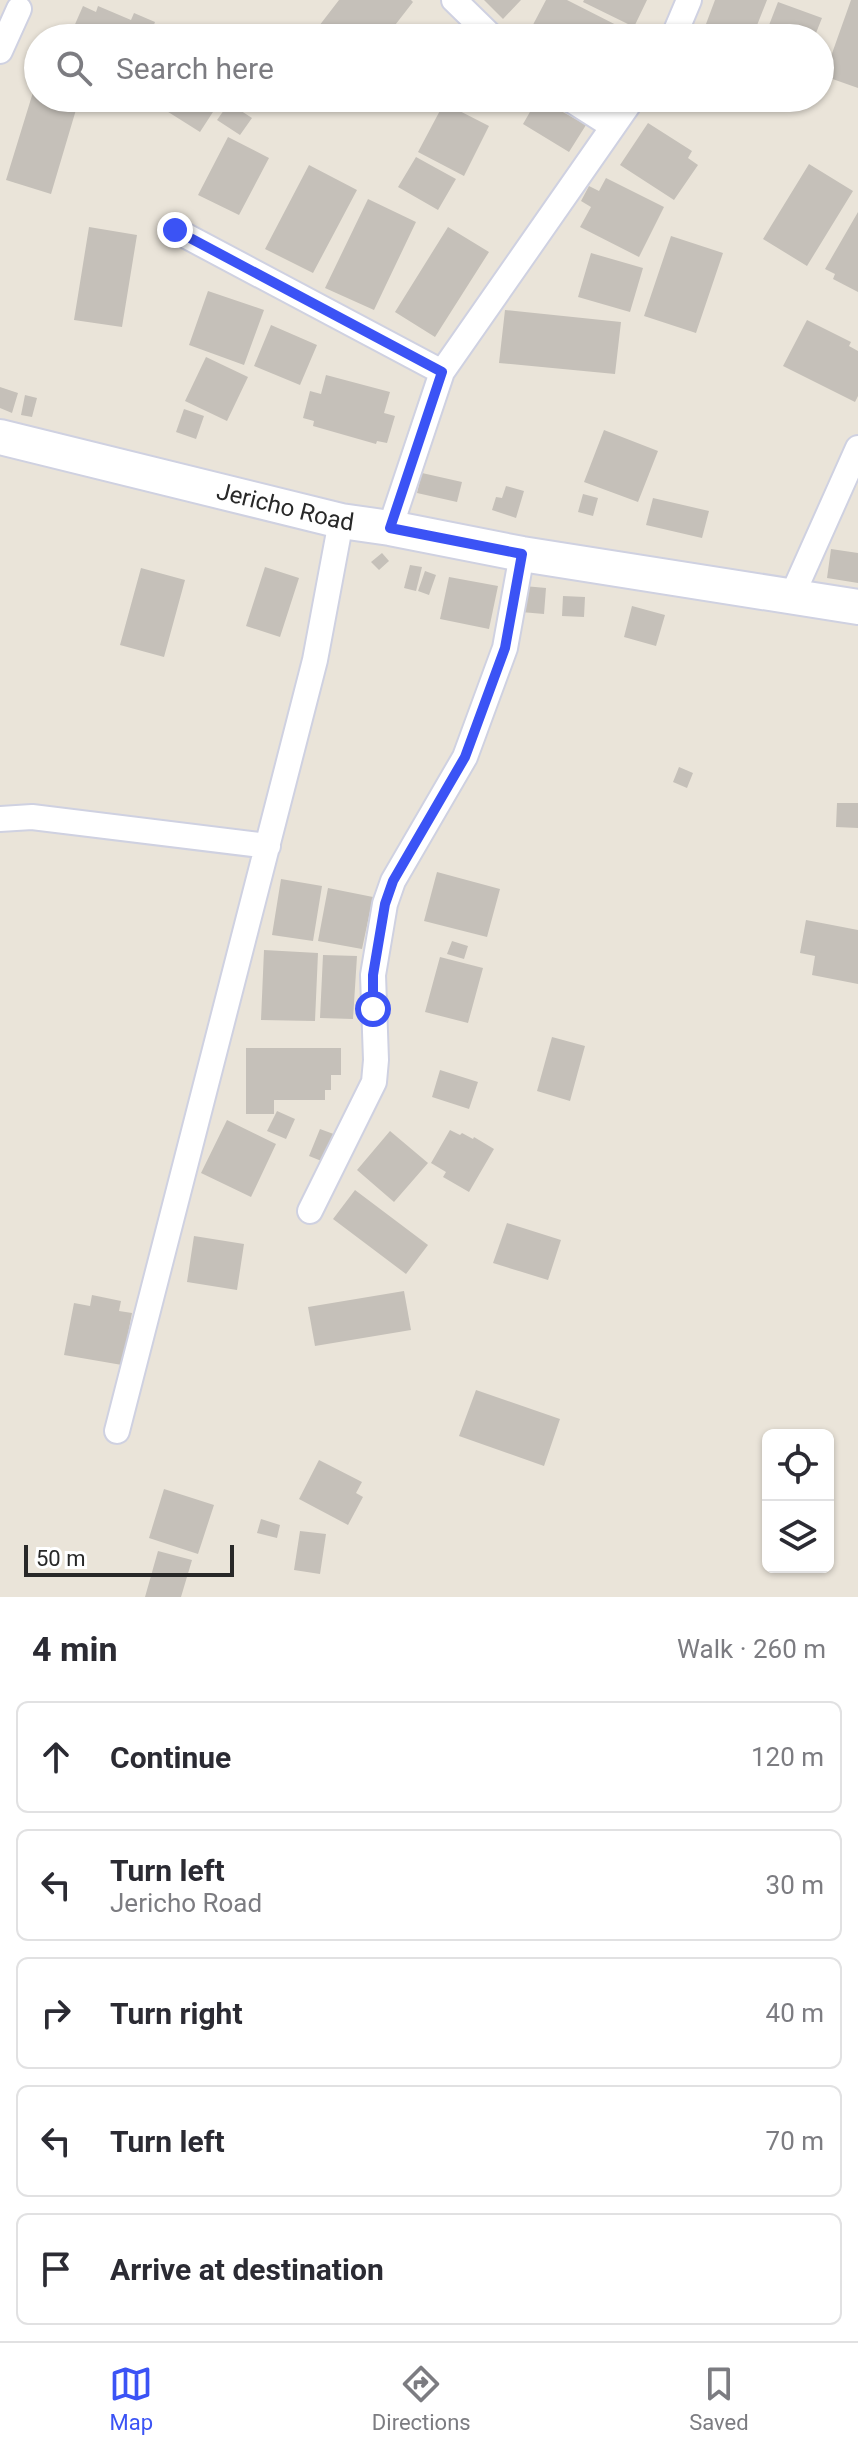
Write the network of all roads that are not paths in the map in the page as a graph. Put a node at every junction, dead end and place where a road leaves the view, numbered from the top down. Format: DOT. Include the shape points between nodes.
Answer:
graph roads {
  1 [pos="454,0"];
  2 [pos="689,0"];
  3 [pos="19,9"];
  4 [pos="479,24"];
  5 [pos="679,24"];
  6 [pos="0,51"];
  7 [pos="590,112"];
  8 [pos="622,112"];
  9 [pos="612,126"];
  10 [pos="175,230"];
  11 [pos="442,372"];
  12 [pos="0,437"];
  13 [pos="858,448"];
  14 [pos="341,521"];
  15 [pos="390,528"];
  16 [pos="522,554"];
  17 [pos="791,598"];
  18 [pos="858,607"];
  19 [pos="0,819"];
  20 [pos="268,846"];
  21 [pos="310,1211"];
  22 [pos="117,1431"];
  1 -- 4 [label="street"];
  2 -- 5 [label="street"];
  3 -- 6 [label="street"];
  7 -- 9 [label="street"];
  8 -- 9 [label="street"];
  9 -- 11 [label="street"];
  10 -- 11 [label="street"];
  11 -- 15 [label="street"];
  12 -- 14 [label="street, Jericho Road"];
  13 -- 17 [label="street"];
  14 -- 15 [label="street, Jericho Road"];
  14 -- 20 [label="street" via="315,660"];
  15 -- 16 [label="street, Jericho Road"];
  16 -- 17 [label="street, Jericho Road"];
  16 -- 21 [label="street" via="505,648 465,757 385,904 373,975 374,1082"];
  17 -- 18 [label="street, Jericho Road"];
  19 -- 20 [label="street" via="32,817"];
  20 -- 22 [label="street"];
}
